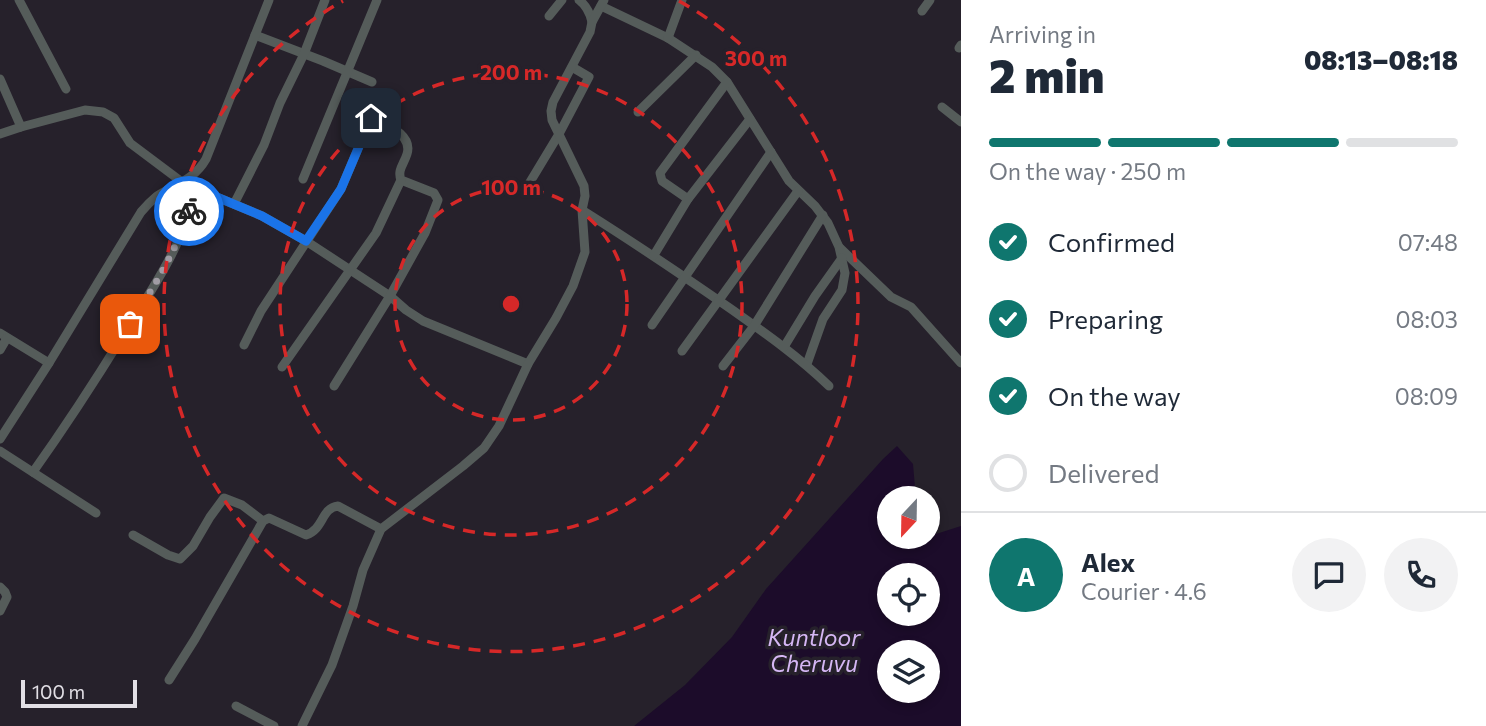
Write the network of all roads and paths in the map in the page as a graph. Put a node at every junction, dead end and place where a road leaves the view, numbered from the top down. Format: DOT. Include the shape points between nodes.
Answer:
graph roads {
  1 [pos="19,0"];
  2 [pos="269,0"];
  3 [pos="325,0"];
  4 [pos="377,0"];
  5 [pos="562,0"];
  6 [pos="579,0"];
  7 [pos="682,0"];
  8 [pos="930,0"];
  9 [pos="602,3"];
  10 [pos="922,11"];
  11 [pos="549,16"];
  12 [pos="592,22"];
  13 [pos="255,35"];
  14 [pos="668,38"];
  15 [pos="304,54"];
  16 [pos="696,55"];
  17 [pos="572,67"];
  18 [pos="347,72"];
  19 [pos="0,79"];
  20 [pos="372,82"];
  21 [pos="727,82"];
  22 [pos="66,89"];
  23 [pos="942,107"];
  24 [pos="638,111"];
  25 [pos="750,119"];
  26 [pos="961,122"];
  27 [pos="20,127"];
  28 [pos="559,134"];
  29 [pos="0,135"];
  30 [pos="771,152"];
  31 [pos="196,173"];
  32 [pos="303,179"];
  33 [pos="401,180"];
  34 [pos="182,182"];
  35 [pos="527,187"];
  36 [pos="195,188"];
  37 [pos="798,191"];
  38 [pos="688,199"];
  39 [pos="234,204"];
  40 [pos="582,210"];
  41 [pos="823,215"];
  42 [pos="306,241"];
  43 [pos="839,247"];
  44 [pos="654,255"];
  45 [pos="842,258"];
  46 [pos="350,269"];
  47 [pos="684,277"];
  48 [pos="390,296"];
  49 [pos="719,301"];
  50 [pos="652,325"];
  51 [pos="754,326"];
  52 [pos="4,336"];
  53 [pos="244,345"];
  54 [pos="784,347"];
  55 [pos="0,350"];
  56 [pos="682,351"];
  57 [pos="49,363"];
  58 [pos="961,363"];
  59 [pos="528,364"];
  60 [pos="807,364"];
  61 [pos="723,366"];
  62 [pos="282,367"];
  63 [pos="334,386"];
  64 [pos="829,386"];
  65 [pos="0,439"];
  66 [pos="0,451"];
  67 [pos="33,472"];
  68 [pos="96,513"];
  69 [pos="263,521"];
  70 [pos="381,529"];
  71 [pos="133,535"];
  72 [pos="0,587"];
  73 [pos="0,611"];
  74 [pos="169,680"];
  75 [pos="236,706"];
  76 [pos="274,726"];
  77 [pos="302,726"];
  1 -- 22 [label="street"];
  2 -- 13 [label="street"];
  3 -- 15 [label="street"];
  4 -- 18 [label="street"];
  5 -- 11 [label="street"];
  6 -- 12 [label="street"];
  7 -- 14 [label="street"];
  8 -- 10 [label="street"];
  9 -- 12 [label="street"];
  9 -- 14 [label="street"];
  12 -- 17 [label="street"];
  13 -- 15 [label="street"];
  13 -- 31 [label="street" via="206,159"];
  14 -- 16 [label="street"];
  15 -- 18 [label="street"];
  15 -- 39 [label="street"];
  16 -- 21 [label="street"];
  16 -- 24 [label="street"];
  17 -- 28 [label="street" via="551,111"];
  17 -- 28 [label="street" via="589,77"];
  18 -- 20 [label="street"];
  18 -- 32 [label="street"];
  19 -- 27 [label="street"];
  21 -- 25 [label="street"];
  21 -- 38 [label="street" via="660,173 662,181"];
  23 -- 26 [label="street"];
  25 -- 30 [label="street"];
  25 -- 38 [label="street"];
  27 -- 29 [label="street"];
  27 -- 34 [label="street" via="85,110 103,112 114,118 130,142"];
  28 -- 35 [label="street"];
  28 -- 40 [label="street" via="584,186"];
  30 -- 37 [label="street"];
  30 -- 47 [label="street"];
  31 -- 34 [label="street"];
  31 -- 36 [label="street"];
  33 -- 42 [label="street" via="406,140 371,118 341,189"];
  33 -- 46 [label="street" via="376,233"];
  33 -- 48 [label="street" via="434,193 438,200"];
  34 -- 57 [label="street" via="141,212"];
  36 -- 39 [label="street"];
  36 -- 67 [label="street" via="179,239 164,268"];
  37 -- 41 [label="street"];
  37 -- 49 [label="street"];
  38 -- 44 [label="street"];
  39 -- 42 [label="street"];
  40 -- 44 [label="street"];
  40 -- 59 [label="street" via="585,253 581,268"];
  41 -- 43 [label="street"];
  41 -- 51 [label="street"];
  42 -- 46 [label="street"];
  42 -- 53 [label="street"];
  43 -- 45 [label="street"];
  43 -- 58 [label="street" via="891,297 911,307"];
  44 -- 47 [label="street"];
  45 -- 54 [label="street"];
  45 -- 60 [label="street" via="842,290 823,319"];
  46 -- 48 [label="street"];
  46 -- 62 [label="street"];
  47 -- 49 [label="street"];
  47 -- 50 [label="street"];
  48 -- 59 [label="street" via="423,321"];
  48 -- 63 [label="street"];
  49 -- 51 [label="street"];
  49 -- 56 [label="street"];
  51 -- 54 [label="street"];
  51 -- 61 [label="street"];
  52 -- 55 [label="street"];
  52 -- 57 [label="street"];
  54 -- 60 [label="street"];
  57 -- 65 [label="street"];
  59 -- 70 [label="street" via="505,416 484,448"];
  60 -- 64 [label="street"];
  66 -- 67 [label="street"];
  67 -- 68 [label="street"];
  69 -- 70 [label="street" via="270,518 306,535 316,530 333,506"];
  69 -- 71 [label="street" via="224,498 180,559"];
  69 -- 74 [label="street"];
  70 -- 77 [label="street" via="332,666"];
  72 -- 73 [label="street" via="7,597"];
  75 -- 76 [label="street"];
}
